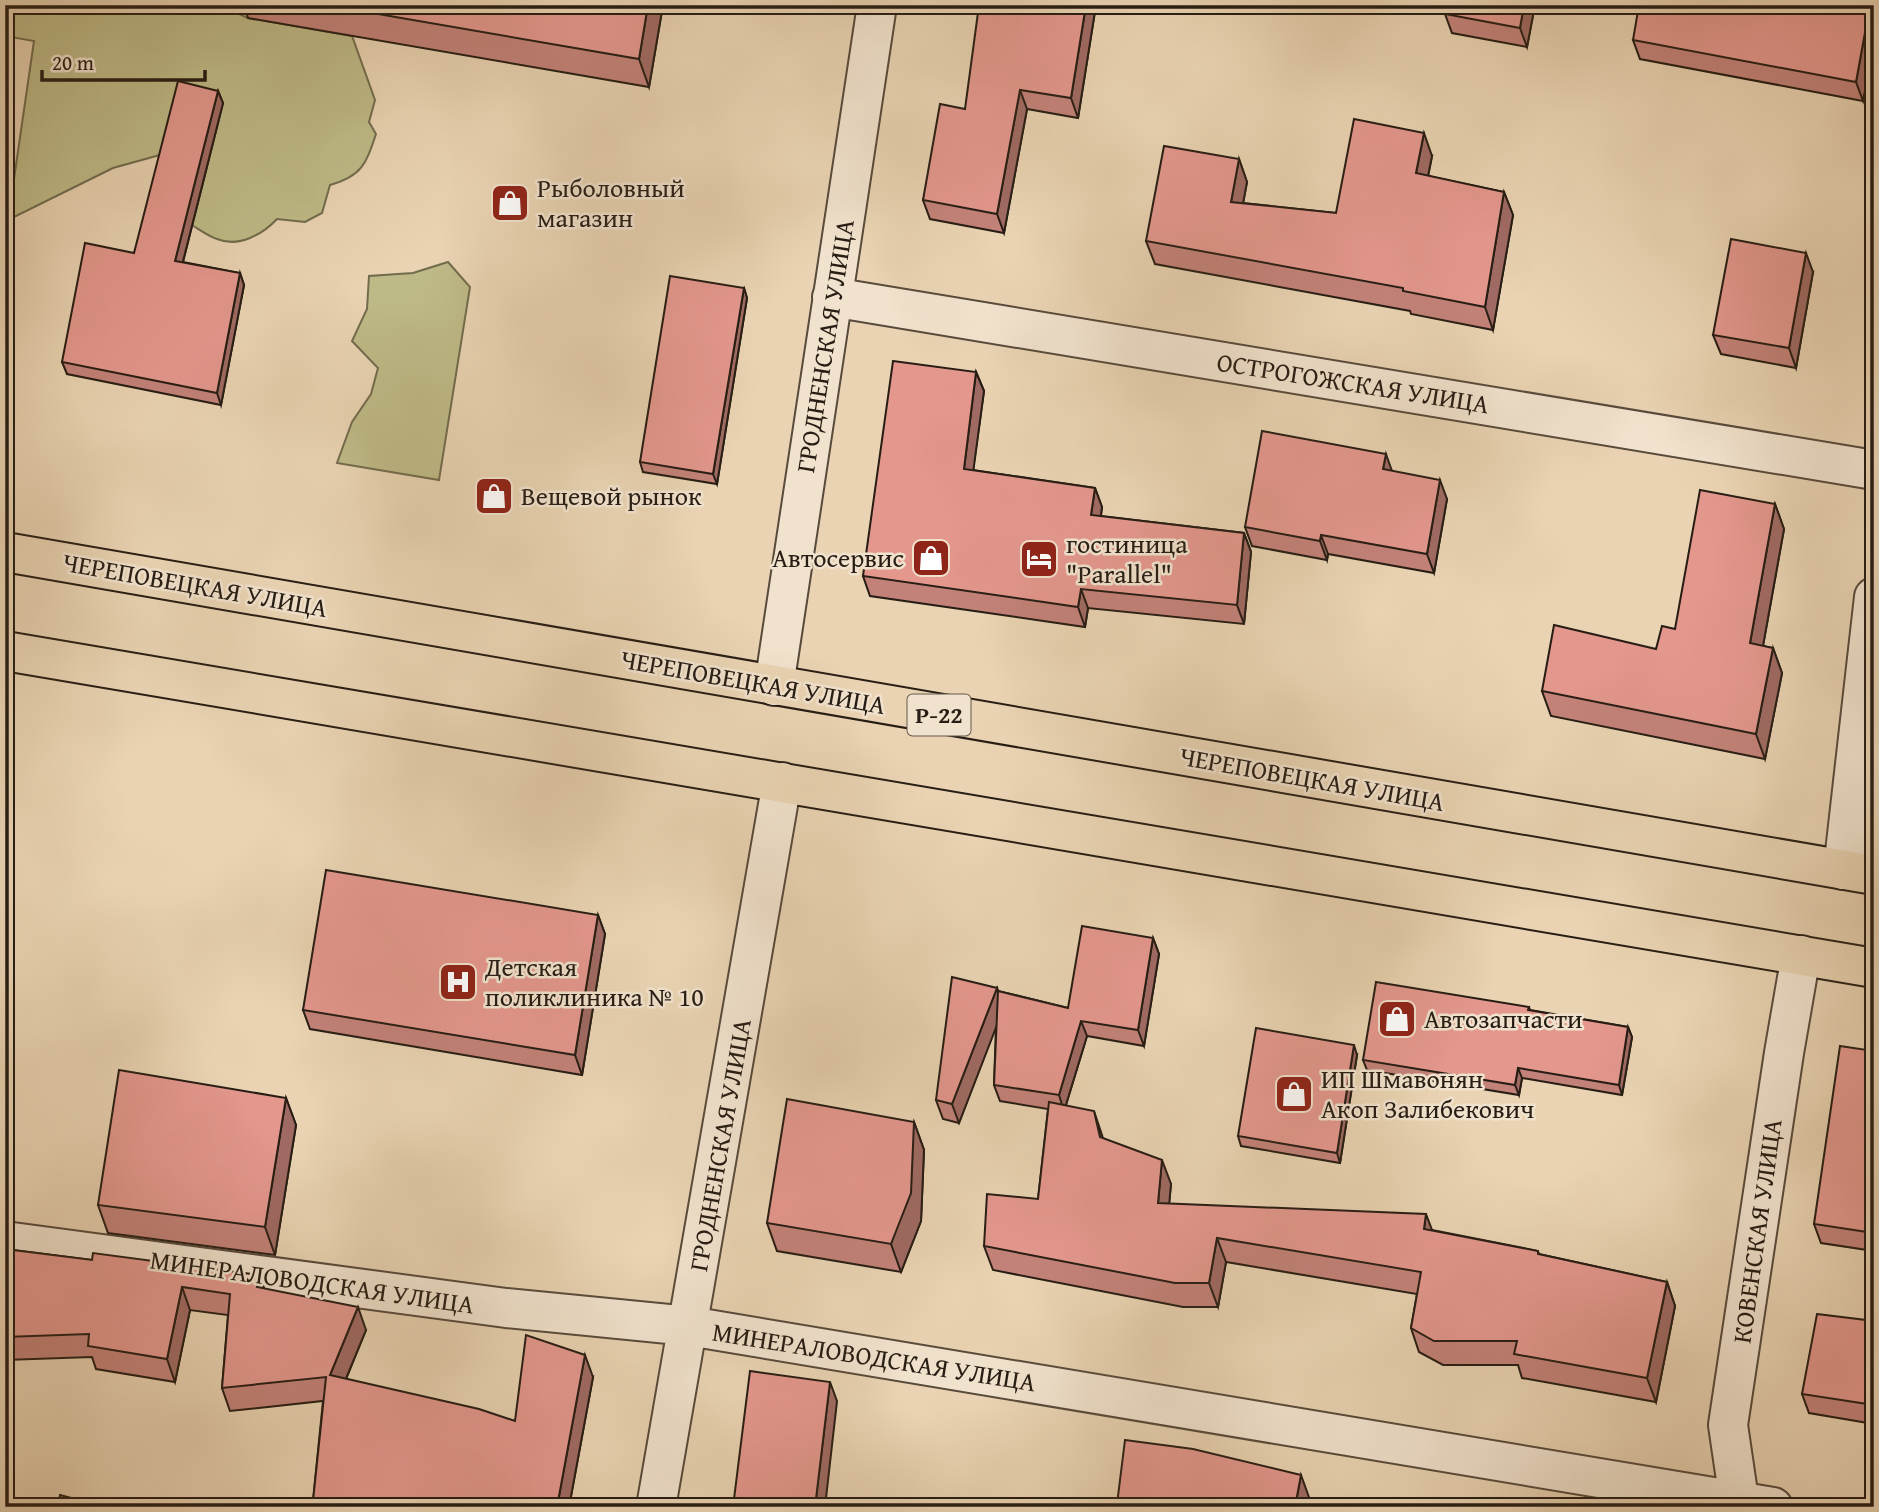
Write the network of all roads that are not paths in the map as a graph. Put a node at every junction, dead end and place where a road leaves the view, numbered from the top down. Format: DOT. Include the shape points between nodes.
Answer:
graph roads {
  1 [pos="877,5"];
  2 [pos="832,297"];
  3 [pos="1874,470"];
  4 [pos="5,552"];
  5 [pos="1874,597"];
  6 [pos="5,651"];
  7 [pos="774,686"];
  8 [pos="782,782"];
  9 [pos="1858,873"];
  10 [pos="1801,955"];
  11 [pos="1874,968"];
  12 [pos="5,1241"];
  13 [pos="689,1326"];
  14 [pos="1750,1504"];
  15 [pos="656,1507"];
  1 -- 2 [label="street, ГРОДНЕНСКАЯ УЛИЦА"];
  2 -- 3 [label="street, ОСТРОГОЖСКАЯ УЛИЦА"];
  2 -- 7 [label="street, ГРОДНЕНСКАЯ УЛИЦА"];
  4 -- 7 [label="highway, ЧЕРЕПОВЕЦКАЯ УЛИЦА / Р-22"];
  5 -- 9 [label="street"];
  6 -- 8 [label="highway"];
  7 -- 9 [label="highway, ЧЕРЕПОВЕЦКАЯ УЛИЦА / Р-22"];
  8 -- 10 [label="highway"];
  8 -- 13 [label="street, ГРОДНЕНСКАЯ УЛИЦА"];
  10 -- 11 [label="highway"];
  10 -- 14 [label="street, КОВЕНСКАЯ УЛИЦА" via="1728,1425"];
  12 -- 13 [label="street, МИНЕРАЛОВОДСКАЯ УЛИЦА" via="506,1308"];
  13 -- 14 [label="street, МИНЕРАЛОВОДСКАЯ УЛИЦА"];
  13 -- 15 [label="street, ГРОДНЕНСКАЯ УЛИЦА"];
}
